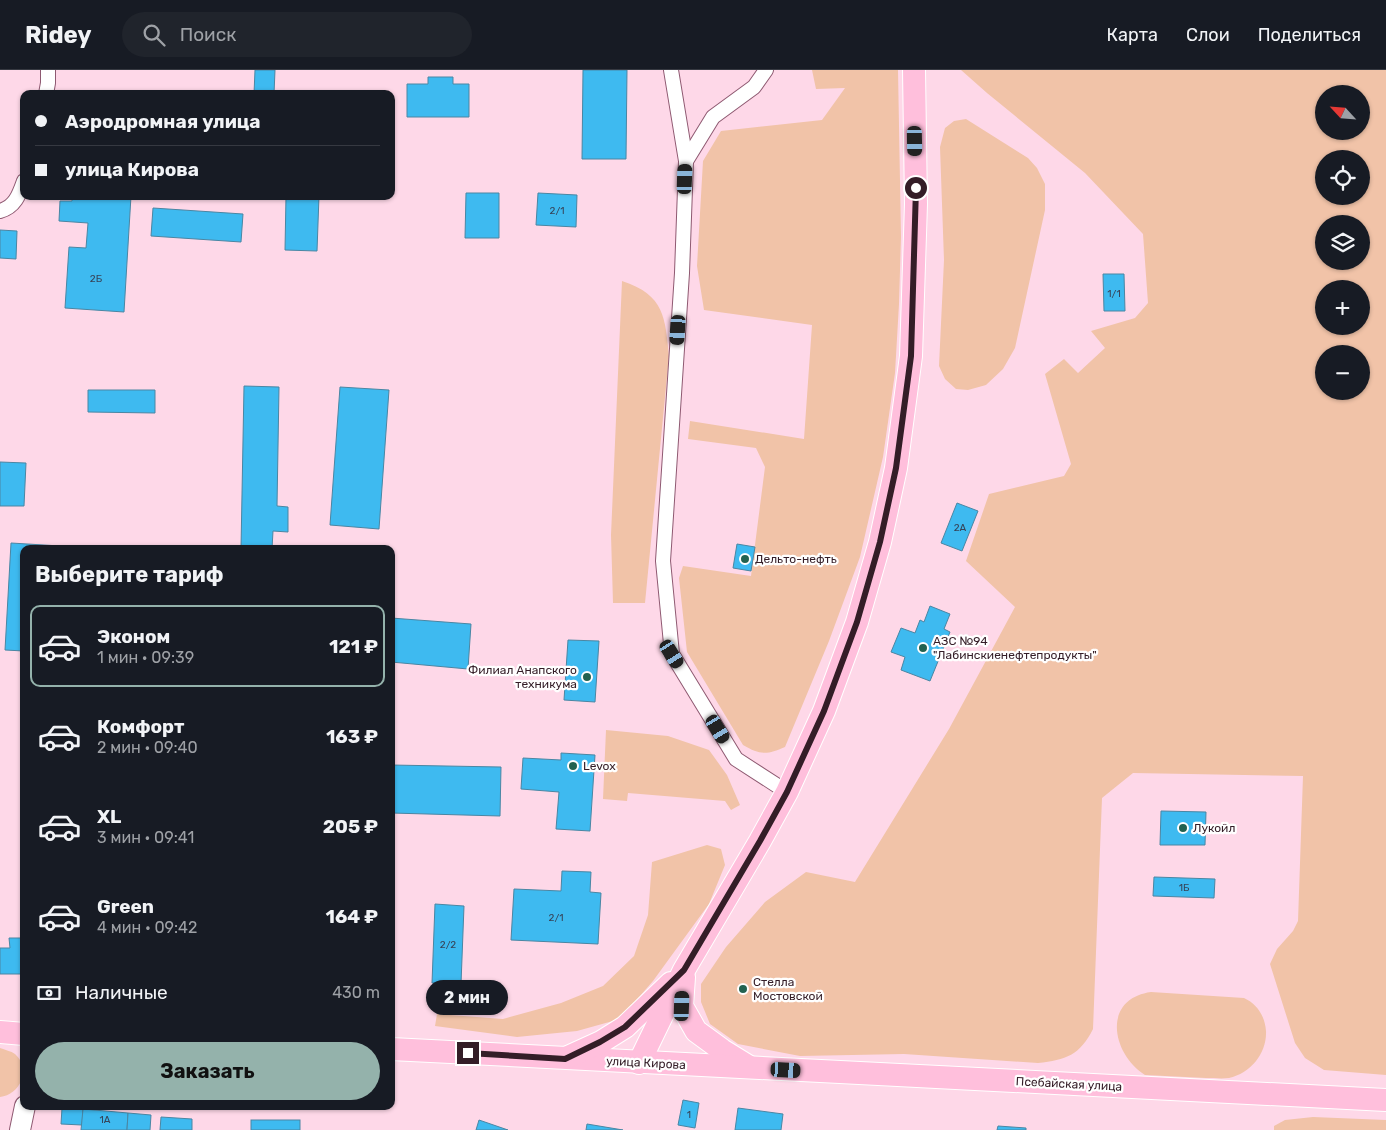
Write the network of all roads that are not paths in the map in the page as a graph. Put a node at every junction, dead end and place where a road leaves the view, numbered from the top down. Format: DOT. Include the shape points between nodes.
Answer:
graph roads {
  1 [pos="48,70"];
  2 [pos="671,70"];
  3 [pos="766,70"];
  4 [pos="914,70"];
  5 [pos="47,90"];
  6 [pos="686,161"];
  7 [pos="20,194"];
  8 [pos="0,211"];
  9 [pos="787,792"];
  10 [pos="684,970"];
  11 [pos="0,1032"];
  12 [pos="20,1034"];
  13 [pos="395,1049"];
  14 [pos="565,1059"];
  15 [pos="639,1063"];
  16 [pos="752,1068"];
  17 [pos="1386,1100"];
  18 [pos="24,1110"];
  19 [pos="20,1130"];
  1 -- 5 [label="street"];
  2 -- 6 [label="street"];
  3 -- 6 [label="street" via="754,87 713,117"];
  4 -- 9 [label="main road" via="916,204 911,356 896,468 880,542 857,622 824,711"];
  6 -- 9 [label="street" via="664,561 672,654 736,759"];
  7 -- 8 [label="street" via="8,209"];
  9 -- 10 [label="main road"];
  10 -- 14 [label="main road" via="625,1027"];
  10 -- 15 [label="main road"];
  10 -- 16 [label="main road" via="682,1006 696,1031"];
  11 -- 12 [label="main road"];
  13 -- 14 [label="main road, улица Кирова"];
  14 -- 15 [label="main road, улица Кирова"];
  15 -- 16 [label="main road, улица Кирова"];
  16 -- 17 [label="main road, Псебайская улица"];
  18 -- 19 [label="street"];
}
